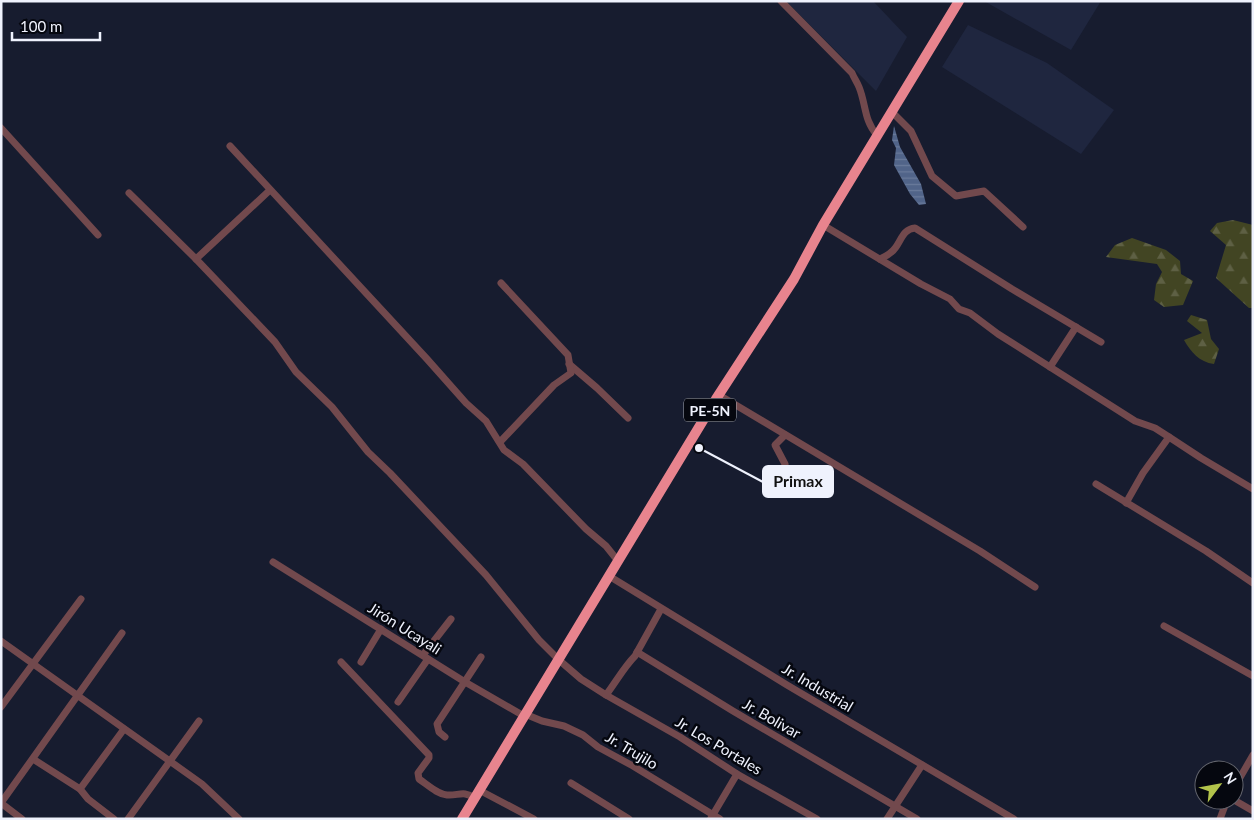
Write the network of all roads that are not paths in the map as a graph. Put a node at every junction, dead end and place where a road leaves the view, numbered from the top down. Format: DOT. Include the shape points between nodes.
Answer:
graph roads {
  1 [pos="781,1"];
  2 [pos="958,1"];
  3 [pos="892,112"];
  4 [pos="1,128"];
  5 [pos="877,135"];
  6 [pos="230,146"];
  7 [pos="270,190"];
  8 [pos="129,193"];
  9 [pos="823,225"];
  10 [pos="1023,227"];
  11 [pos="98,235"];
  12 [pos="196,259"];
  13 [pos="880,259"];
  14 [pos="501,283"];
  15 [pos="1076,327"];
  16 [pos="1101,342"];
  17 [pos="570,364"];
  18 [pos="1050,367"];
  19 [pos="719,394"];
  20 [pos="628,418"];
  21 [pos="785,435"];
  22 [pos="1169,436"];
  23 [pos="500,442"];
  24 [pos="786,464"];
  25 [pos="1096,484"];
  26 [pos="1253,490"];
  27 [pos="1126,503"];
  28 [pos="618,561"];
  29 [pos="273,562"];
  30 [pos="609,576"];
  31 [pos="1253,583"];
  32 [pos="1034,587"];
  33 [pos="82,599"];
  34 [pos="661,608"];
  35 [pos="451,619"];
  36 [pos="1164,626"];
  37 [pos="381,629"];
  38 [pos="122,633"];
  39 [pos="1,641"];
  40 [pos="637,652"];
  41 [pos="426,657"];
  42 [pos="481,657"];
  43 [pos="559,660"];
  44 [pos="341,662"];
  45 [pos="361,662"];
  46 [pos="33,664"];
  47 [pos="1253,676"];
  48 [pos="465,682"];
  49 [pos="77,695"];
  50 [pos="606,695"];
  51 [pos="398,702"];
  52 [pos="1,707"];
  53 [pos="525,715"];
  54 [pos="199,721"];
  55 [pos="124,729"];
  56 [pos="445,737"];
  57 [pos="1253,755"];
  58 [pos="33,760"];
  59 [pos="170,761"];
  60 [pos="922,765"];
  61 [pos="1244,771"];
  62 [pos="738,774"];
  63 [pos="571,783"];
  64 [pos="80,789"];
  65 [pos="477,794"];
  66 [pos="1,803"];
  67 [pos="895,806"];
  68 [pos="715,817"];
  69 [pos="22,819"];
  70 [pos="114,819"];
  71 [pos="128,819"];
  72 [pos="239,819"];
  73 [pos="462,819"];
  74 [pos="534,819"];
  75 [pos="629,819"];
  76 [pos="817,819"];
  77 [pos="887,819"];
  78 [pos="916,819"];
  79 [pos="1014,819"];
  1 -- 5 [label="street" via="852,73 867,119"];
  2 -- 3 [label="highway, PE-5N"];
  3 -- 5 [label="highway, PE-5N"];
  3 -- 10 [label="street" via="911,131 932,176 956,196 984,191"];
  4 -- 11 [label="street"];
  5 -- 9 [label="highway, PE-5N"];
  6 -- 7 [label="street"];
  7 -- 12 [label="street"];
  7 -- 23 [label="street" via="486,421"];
  8 -- 12 [label="street, Jr. Los Portales"];
  9 -- 13 [label="street"];
  9 -- 19 [label="highway, PE-5N" via="785,293"];
  12 -- 43 [label="street, Jr. Los Portales" via="275,342 296,372 332,408 368,452 486,575"];
  13 -- 15 [label="street" via="888,256 909,229 916,228"];
  13 -- 18 [label="street" via="950,299 958,309"];
  14 -- 17 [label="street" via="568,355"];
  15 -- 16 [label="street"];
  15 -- 18 [label="street"];
  17 -- 20 [label="street"];
  17 -- 23 [label="street" via="571,373 554,385"];
  18 -- 22 [label="street" via="1135,421"];
  19 -- 21 [label="street"];
  19 -- 28 [label="highway, PE-5N"];
  21 -- 24 [label="street" via="774,444"];
  21 -- 32 [label="street" via="980,551"];
  22 -- 26 [label="street"];
  22 -- 27 [label="street"];
  23 -- 28 [label="street" via="504,450 522,464"];
  25 -- 27 [label="street"];
  27 -- 31 [label="street"];
  28 -- 30 [label="highway, PE-5N"];
  29 -- 37 [label="street, Jirón Ucayali"];
  30 -- 34 [label="street, Jr. Industrial"];
  30 -- 43 [label="highway, PE-5N"];
  33 -- 46 [label="street"];
  34 -- 40 [label="street"];
  34 -- 60 [label="street, Jr. Industrial"];
  35 -- 41 [label="street"];
  36 -- 47 [label="street"];
  37 -- 41 [label="street, Jirón Ucayali"];
  37 -- 45 [label="street"];
  38 -- 49 [label="street"];
  39 -- 46 [label="street"];
  40 -- 50 [label="street"];
  40 -- 67 [label="street, Jr. Bolivar"];
  41 -- 48 [label="street, Jirón Ucayali"];
  41 -- 51 [label="street"];
  42 -- 48 [label="street"];
  43 -- 50 [label="street, Jr. Los Portales"];
  43 -- 53 [label="highway, PE-5N"];
  44 -- 65 [label="street" via="429,755 418,773 419,779 439,793"];
  46 -- 49 [label="street"];
  46 -- 52 [label="street"];
  48 -- 53 [label="street, Jirón Ucayali"];
  48 -- 56 [label="street" via="437,724"];
  49 -- 55 [label="street"];
  49 -- 58 [label="street"];
  50 -- 62 [label="street, Jr. Los Portales"];
  53 -- 65 [label="highway, PE-5N"];
  53 -- 68 [label="street, Jr. Trujilo" via="564,726 582,735"];
  54 -- 59 [label="street"];
  55 -- 59 [label="street"];
  55 -- 64 [label="street"];
  57 -- 61 [label="street"];
  58 -- 64 [label="street"];
  58 -- 66 [label="street"];
  59 -- 71 [label="street"];
  59 -- 72 [label="street" via="202,784"];
  60 -- 67 [label="street"];
  60 -- 79 [label="street, Jr. Industrial"];
  62 -- 68 [label="street"];
  62 -- 76 [label="street, Jr. Los Portales"];
  63 -- 75 [label="street"];
  64 -- 70 [label="street"];
  65 -- 73 [label="highway, PE-5N"];
  65 -- 74 [label="street"];
  66 -- 69 [label="street"];
  67 -- 77 [label="street"];
  67 -- 78 [label="street, Jr. Bolivar"];
}
